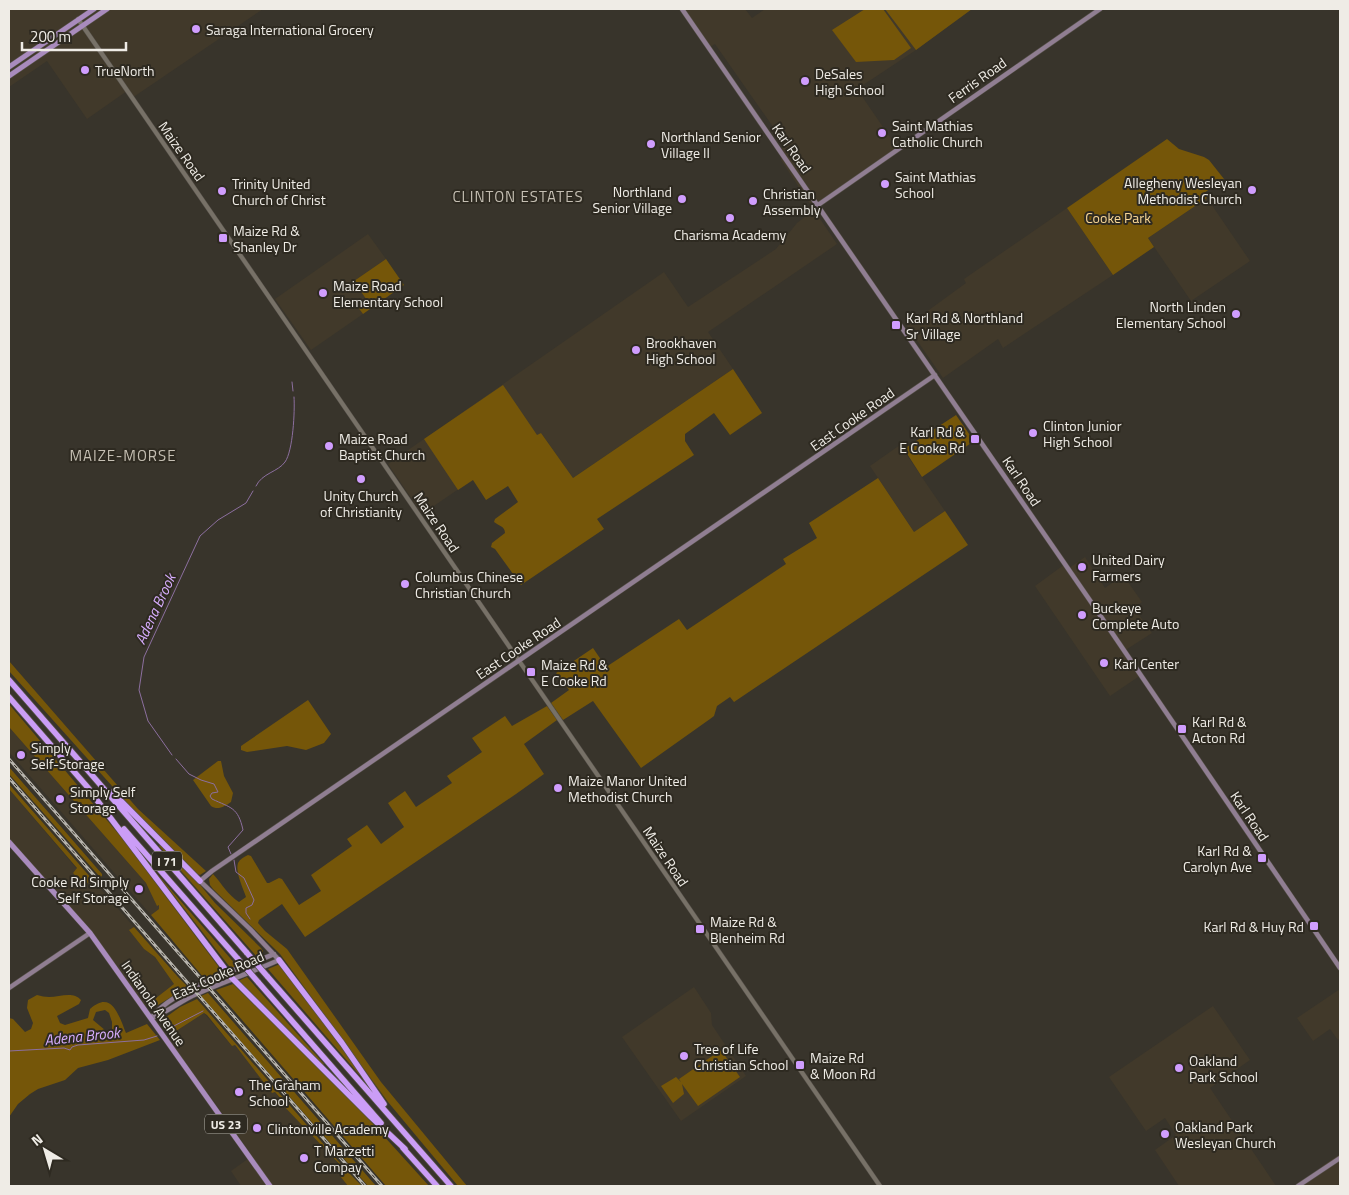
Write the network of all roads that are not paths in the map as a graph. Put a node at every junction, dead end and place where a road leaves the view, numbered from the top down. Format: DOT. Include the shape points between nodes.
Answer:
graph roads {
  1 [pos="94,9"];
  2 [pos="107,9"];
  3 [pos="682,9"];
  4 [pos="1100,9"];
  5 [pos="78,19"];
  6 [pos="82,25"];
  7 [pos="9,67"];
  8 [pos="9,76"];
  9 [pos="818,205"];
  10 [pos="935,375"];
  11 [pos="519,661"];
  12 [pos="9,680"];
  13 [pos="9,698"];
  14 [pos="87,768"];
  15 [pos="87,787"];
  16 [pos="9,842"];
  17 [pos="200,881"];
  18 [pos="90,933"];
  19 [pos="274,954"];
  20 [pos="279,960"];
  21 [pos="1340,968"];
  22 [pos="228,973"];
  23 [pos="233,978"];
  24 [pos="9,988"];
  25 [pos="151,1018"];
  26 [pos="402,1130"];
  27 [pos="404,1150"];
  28 [pos="1340,1158"];
  29 [pos="270,1186"];
  30 [pos="436,1186"];
  31 [pos="451,1186"];
  32 [pos="880,1186"];
  33 [pos="1298,1186"];
  1 -- 5 [label="main road"];
  2 -- 6 [label="main road"];
  3 -- 9 [label="main road, Karl Road"];
  4 -- 9 [label="main road, Ferris Road"];
  5 -- 6 [label="street, Maize Road"];
  5 -- 7 [label="main road"];
  6 -- 8 [label="main road"];
  6 -- 11 [label="street, Maize Road"];
  9 -- 10 [label="main road, Karl Road"];
  10 -- 11 [label="main road, East Cooke Road"];
  10 -- 21 [label="main road, Karl Road"];
  11 -- 17 [label="main road, East Cooke Road"];
  11 -- 32 [label="street, Maize Road"];
  12 -- 14 [label="highway, I 71"];
  13 -- 15 [label="highway, I 71"];
  14 -- 17 [label="highway"];
  14 -- 26 [label="highway, I 71, bridge"];
  15 -- 22 [label="highway"];
  15 -- 27 [label="highway, I 71, bridge"];
  16 -- 18 [label="main road, Indianola Avenue / US 23"];
  17 -- 19 [label="main road, East Cooke Road"];
  18 -- 24 [label="main road"];
  18 -- 25 [label="main road, Indianola Avenue / US 23"];
  19 -- 20 [label="main road, East Cooke Road"];
  19 -- 22 [label="main road, East Cooke Road"];
  20 -- 23 [label="main road, East Cooke Road"];
  20 -- 26 [label="highway"];
  22 -- 23 [label="highway"];
  22 -- 25 [label="main road, East Cooke Road" via="183,994 158,1009"];
  23 -- 25 [label="main road, East Cooke Road"];
  23 -- 27 [label="highway"];
  25 -- 29 [label="main road, Indianola Avenue / US 23"];
  26 -- 31 [label="highway, I 71"];
  27 -- 30 [label="highway, I 71"];
  28 -- 33 [label="main road"];
}
